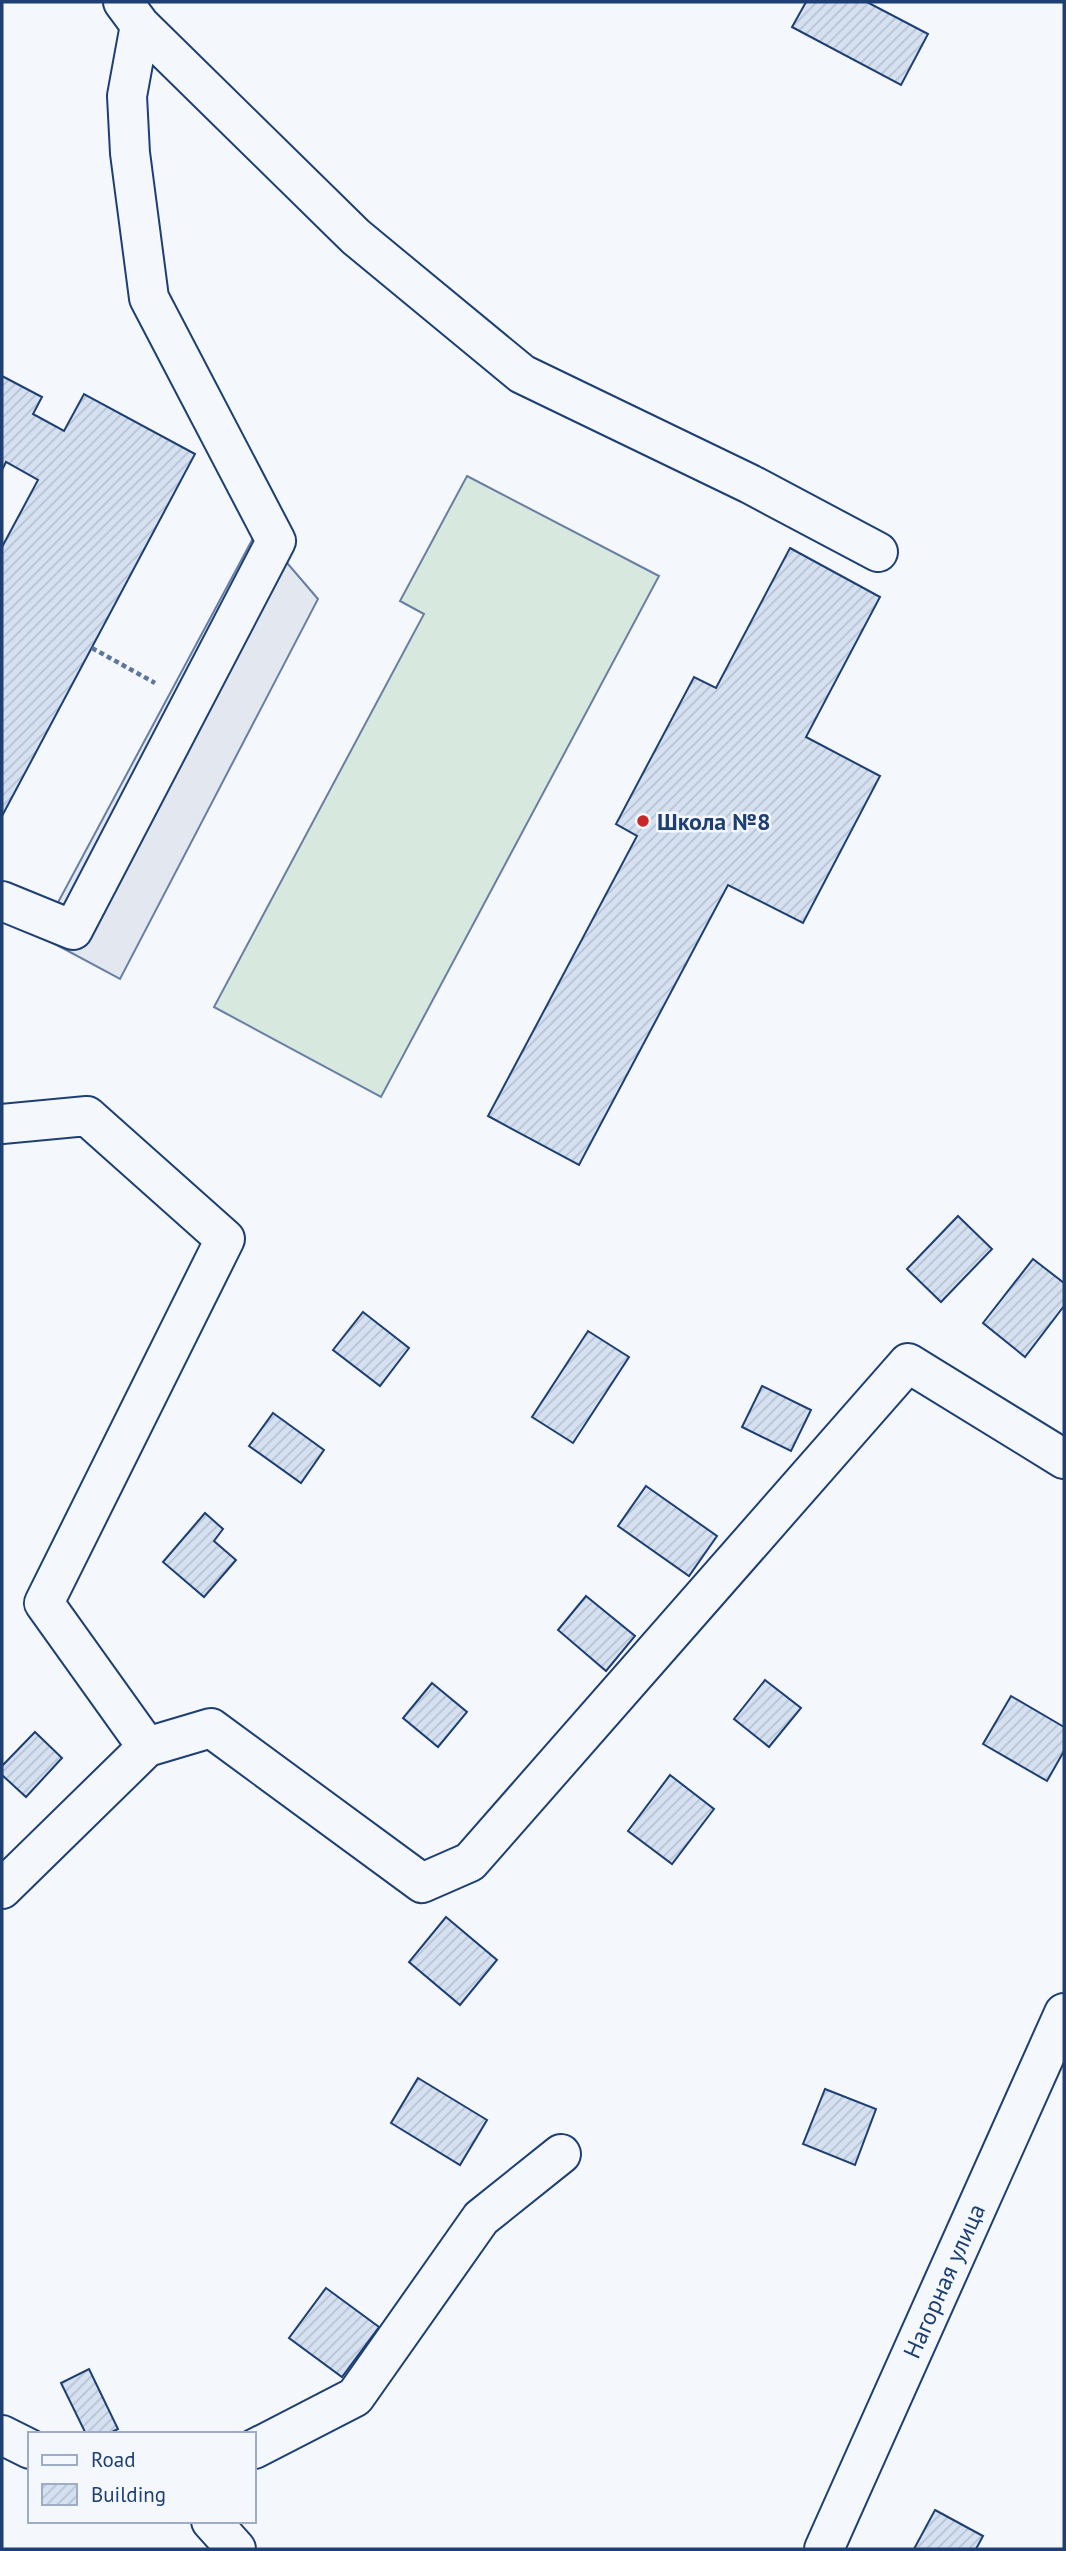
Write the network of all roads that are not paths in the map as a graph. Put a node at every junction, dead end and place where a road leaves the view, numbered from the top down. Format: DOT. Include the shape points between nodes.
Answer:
graph roads {
  1 [pos="132,13"];
  2 [pos="878,552"];
  3 [pos="2,901"];
  4 [pos="2,1125"];
  5 [pos="1064,1459"];
  6 [pos="147,1747"];
  7 [pos="2,1889"];
  8 [pos="1064,2012"];
  9 [pos="561,2154"];
  10 [pos="2,2435"];
  11 [pos="28,2448"];
  12 [pos="256,2448"];
  13 [pos="213,2523"];
  14 [pos="236,2549"];
  15 [pos="824,2549"];
  1 -- 2 [label="street" via="356,237 522,374 750,484"];
  1 -- 3 [label="street" via="127,96 130,153 149,298 276,541 73,930"];
  4 -- 6 [label="street" via="88,1116 225,1239 44,1603"];
  5 -- 6 [label="street" via="908,1363 470,1861 422,1883 211,1728"];
  6 -- 7 [label="street"];
  8 -- 15 [label="street, Нагорная улица"];
  9 -- 12 [label="street" via="481,2218 355,2397"];
  10 -- 11 [label="street"];
  13 -- 14 [label="street"];
}
